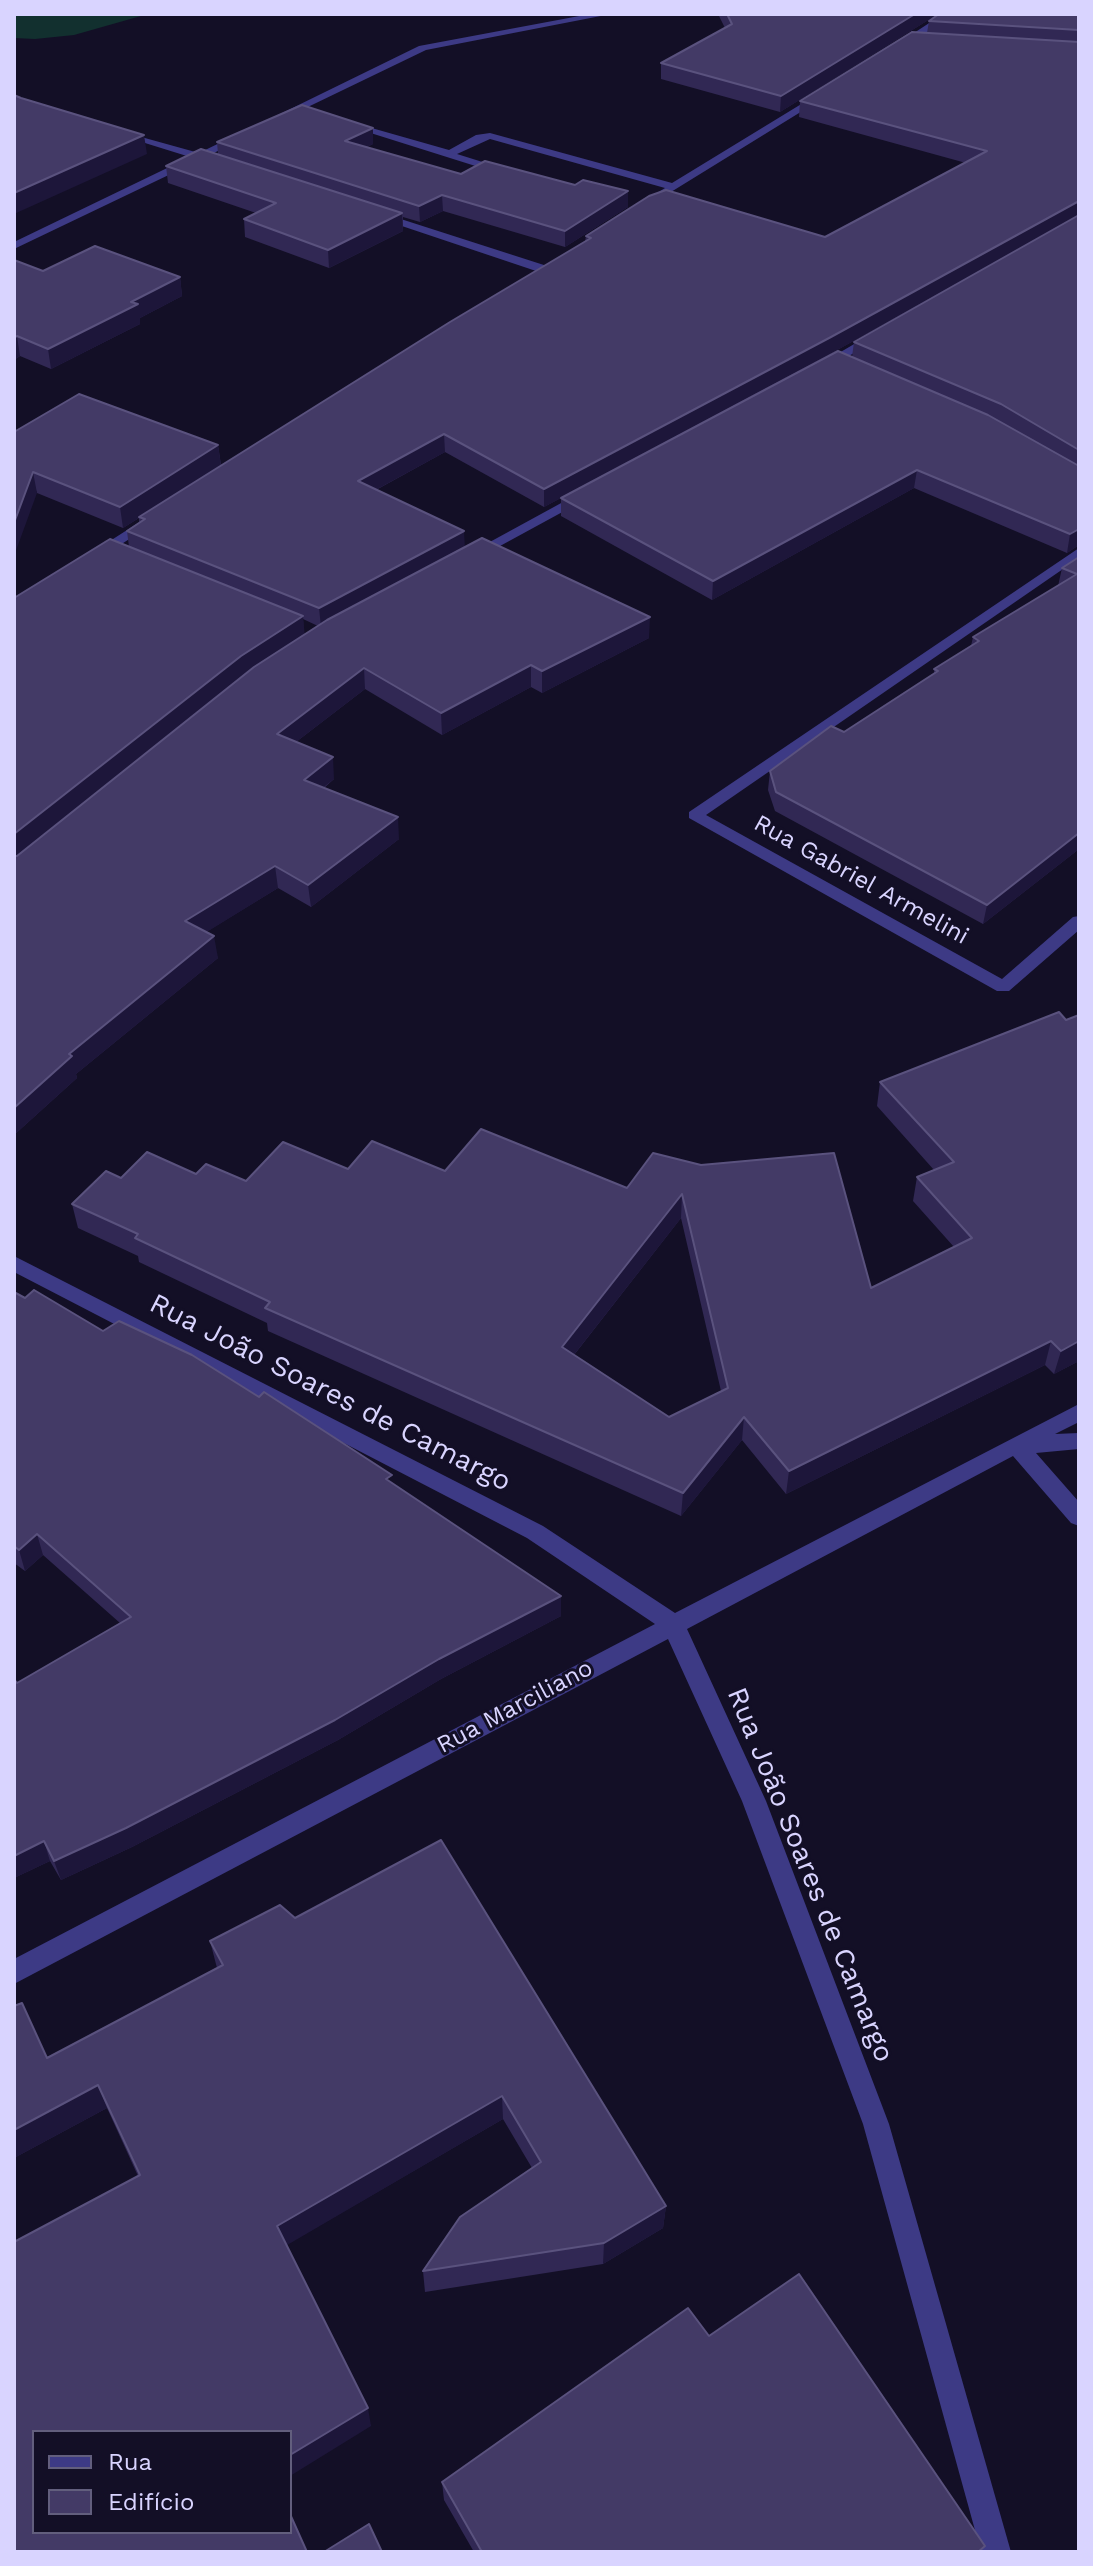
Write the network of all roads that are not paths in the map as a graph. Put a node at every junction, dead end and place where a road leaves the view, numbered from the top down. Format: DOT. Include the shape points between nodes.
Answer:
graph roads {
  1 [pos="606,14"];
  2 [pos="950,14"];
  3 [pos="908,41"];
  4 [pos="923,42"];
  5 [pos="882,57"];
  6 [pos="830,89"];
  7 [pos="333,120"];
  8 [pos="269,123"];
  9 [pos="255,129"];
  10 [pos="114,130"];
  11 [pos="451,154"];
  12 [pos="199,156"];
  13 [pos="214,161"];
  14 [pos="619,171"];
  15 [pos="518,176"];
  16 [pos="607,178"];
  17 [pos="674,187"];
  18 [pos="636,204"];
  19 [pos="363,210"];
  20 [pos="14,246"];
  21 [pos="556,260"];
  22 [pos="543,269"];
  23 [pos="529,277"];
  24 [pos="888,330"];
  25 [pos="807,375"];
  26 [pos="597,488"];
  27 [pos="159,514"];
  28 [pos="1079,552"];
  29 [pos="457,563"];
  30 [pos="80,564"];
  31 [pos="1079,921"];
  32 [pos="14,1263"];
  33 [pos="1079,1412"];
  34 [pos="1079,1441"];
  35 [pos="1017,1446"];
  36 [pos="1079,1517"];
  37 [pos="673,1624"];
  38 [pos="14,1972"];
  39 [pos="996,2552"];
  1 -- 8 [label="street" via="423,48"];
  2 -- 3 [label="street"];
  3 -- 4 [label="street"];
  3 -- 5 [label="street"];
  6 -- 17 [label="street"];
  7 -- 11 [label="street"];
  9 -- 12 [label="street"];
  10 -- 12 [label="street"];
  11 -- 14 [label="street" via="490,136"];
  11 -- 15 [label="street"];
  12 -- 13 [label="street"];
  12 -- 20 [label="street"];
  14 -- 16 [label="street"];
  14 -- 17 [label="street"];
  17 -- 18 [label="street"];
  19 -- 22 [label="street"];
  21 -- 22 [label="street"];
  22 -- 23 [label="street"];
  24 -- 25 [label="street" via="842,363"];
  26 -- 29 [label="street"];
  27 -- 30 [label="street" via="114,550"];
  28 -- 31 [label="street, Rua Gabriel Armelini" via="695,815 1003,987"];
  32 -- 37 [label="street, Rua João Soares de Camargo" via="535,1532"];
  33 -- 35 [label="street, Rua Marciliano"];
  34 -- 35 [label="street"];
  35 -- 36 [label="street"];
  35 -- 37 [label="street, Rua Marciliano"];
  37 -- 38 [label="street, Rua Marciliano"];
  37 -- 39 [label="street, Rua João Soares de Camargo" via="754,1801 876,2124"];
}
